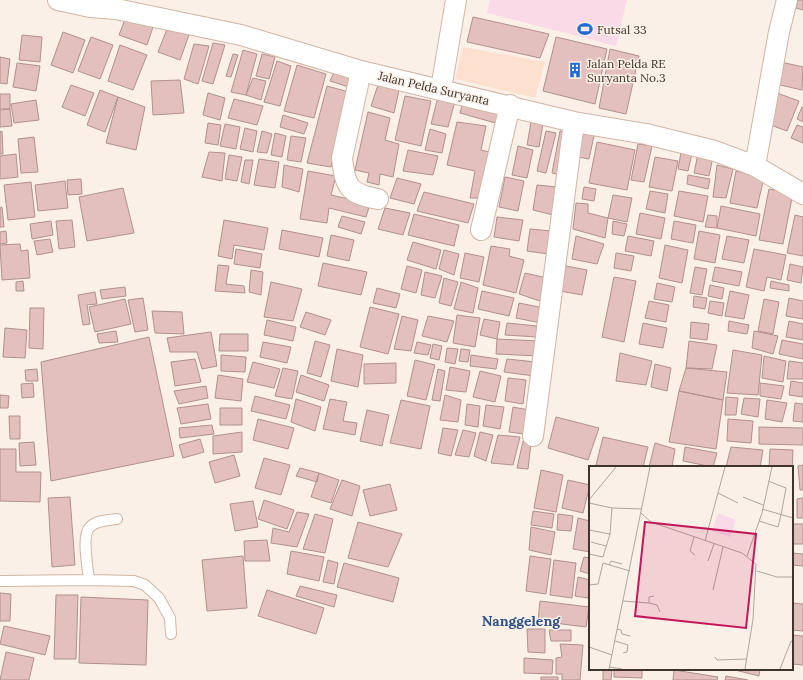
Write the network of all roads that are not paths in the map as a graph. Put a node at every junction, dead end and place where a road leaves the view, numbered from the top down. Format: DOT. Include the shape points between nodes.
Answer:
graph roads {
  1 [pos="58,0"];
  2 [pos="456,0"];
  3 [pos="787,0"];
  4 [pos="361,71"];
  5 [pos="441,89"];
  6 [pos="510,105"];
  7 [pos="574,122"];
  8 [pos="755,166"];
  9 [pos="803,194"];
  10 [pos="378,200"];
  11 [pos="481,230"];
  12 [pos="533,436"];
  13 [pos="117,520"];
  14 [pos="89,580"];
  15 [pos="0,581"];
  16 [pos="170,634"];
  1 -- 4 [label="street, Jalan Pelda Suryanta" via="90,7 116,9 241,35"];
  2 -- 5 [label="street"];
  3 -- 8 [label="street"];
  4 -- 5 [label="street, Jalan Pelda Suryanta"];
  4 -- 10 [label="street" via="342,158 343,172 351,190 362,197"];
  5 -- 6 [label="street, Jalan Pelda Suryanta"];
  6 -- 7 [label="street, Jalan Pelda Suryanta"];
  6 -- 11 [label="street"];
  7 -- 8 [label="street, Jalan Pelda Suryanta" via="646,134 715,151"];
  7 -- 12 [label="street"];
  8 -- 9 [label="street, Jalan Pelda Suryanta"];
  13 -- 14 [label="lane" via="95,523 89,527 86,545"];
  14 -- 15 [label="lane"];
  14 -- 16 [label="lane" via="134,581 145,585 159,598 170,618"];
}
